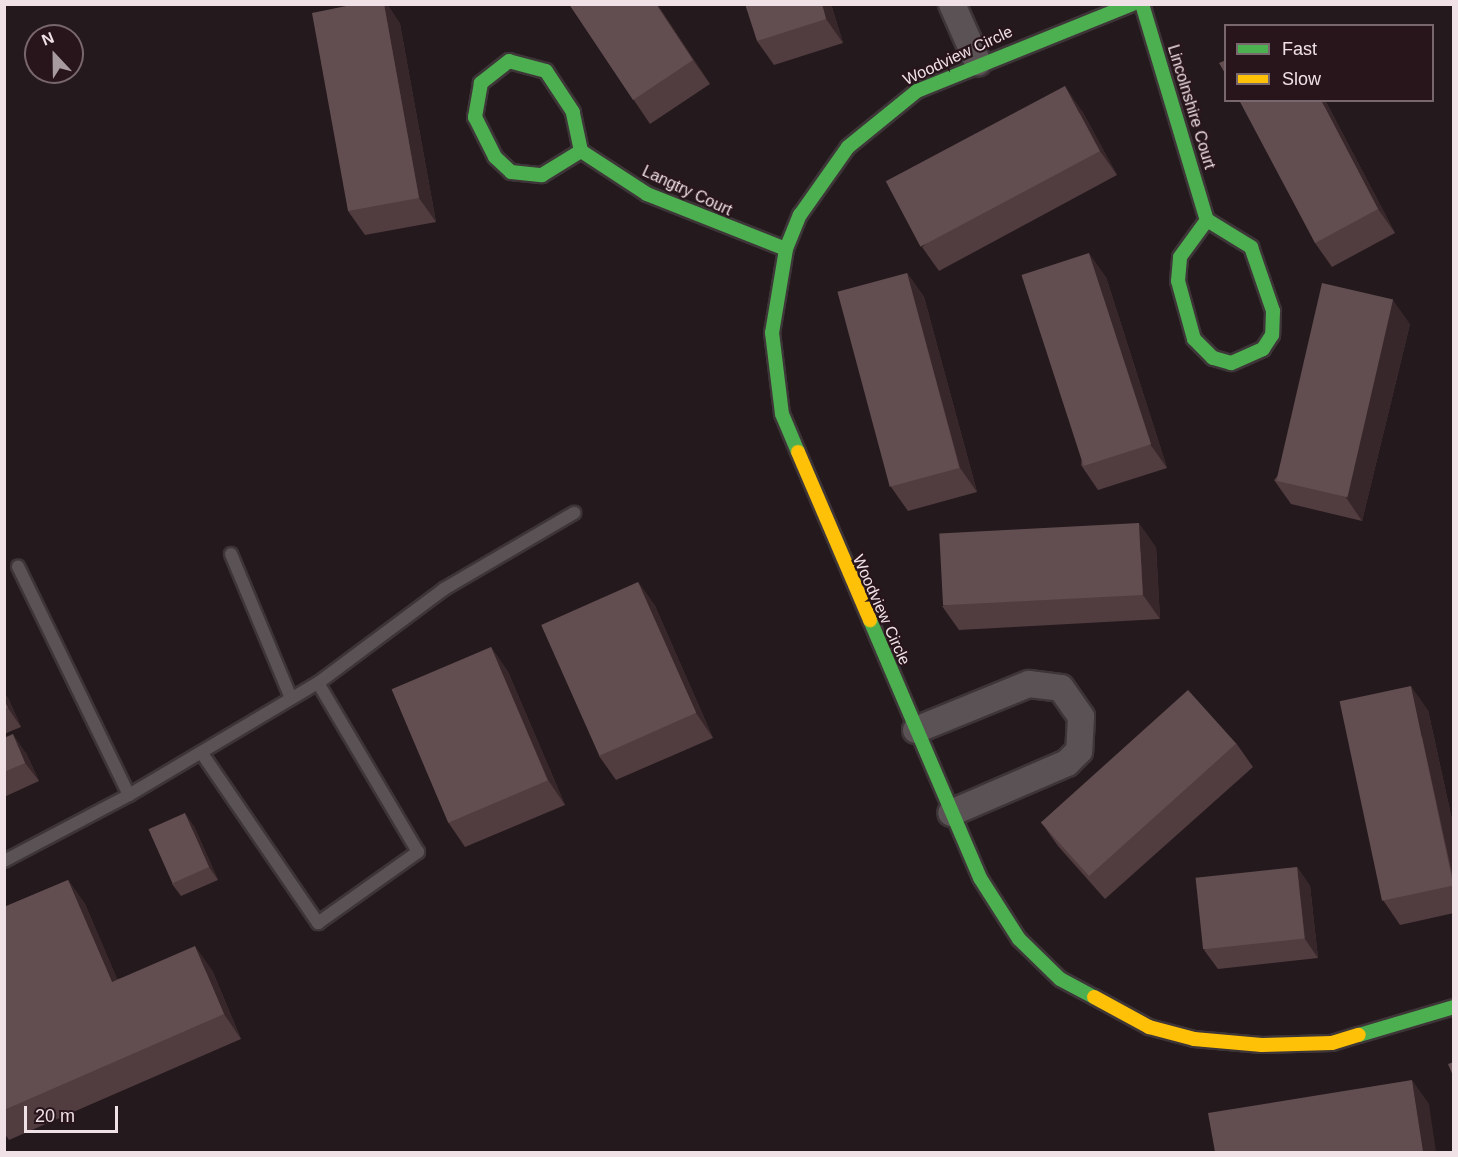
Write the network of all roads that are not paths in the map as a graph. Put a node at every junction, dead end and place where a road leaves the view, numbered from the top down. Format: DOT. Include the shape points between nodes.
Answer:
graph roads {
  1 [pos="952,4"];
  2 [pos="1132,4"];
  3 [pos="1142,4"];
  4 [pos="978,63"];
  5 [pos="581,151"];
  6 [pos="1207,220"];
  7 [pos="786,249"];
  8 [pos="573,513"];
  9 [pos="231,555"];
  10 [pos="18,566"];
  11 [pos="318,683"];
  12 [pos="291,698"];
  13 [pos="916,730"];
  14 [pos="203,755"];
  15 [pos="129,795"];
  16 [pos="951,813"];
  17 [pos="4,861"];
  18 [pos="1454,1007"];
  1 -- 4 [label="street"];
  2 -- 4 [label="street, Woodview Circle"];
  3 -- 6 [label="street, Lincolnshire Court"];
  4 -- 7 [label="street, Woodview Circle" via="917,91 848,147 800,215"];
  5 -- 5 [label="street" via="542,175 511,172 495,157 475,117 481,83 509,61 546,71 573,112"];
  5 -- 7 [label="street, Langtry Court" via="647,194"];
  6 -- 6 [label="street" via="1251,247 1273,311 1272,335 1263,349 1231,363 1214,358 1194,339 1178,281 1180,257"];
  7 -- 13 [label="street, Woodview Circle" via="772,333 782,414"];
  8 -- 11 [label="lane" via="444,589"];
  9 -- 12 [label="lane"];
  10 -- 15 [label="lane"];
  11 -- 12 [label="lane"];
  11 -- 14 [label="lane" via="418,852 318,923"];
  12 -- 14 [label="lane"];
  13 -- 16 [label="street, Woodview Circle"];
  13 -- 16 [label="street" via="1029,684 1061,688 1081,717 1079,751 1068,763"];
  14 -- 15 [label="lane"];
  15 -- 17 [label="lane"];
  16 -- 18 [label="street, Woodview Circle" via="990,896 1019,939 1060,980 1149,1027 1194,1039 1250,1044 1332,1043"];
}
